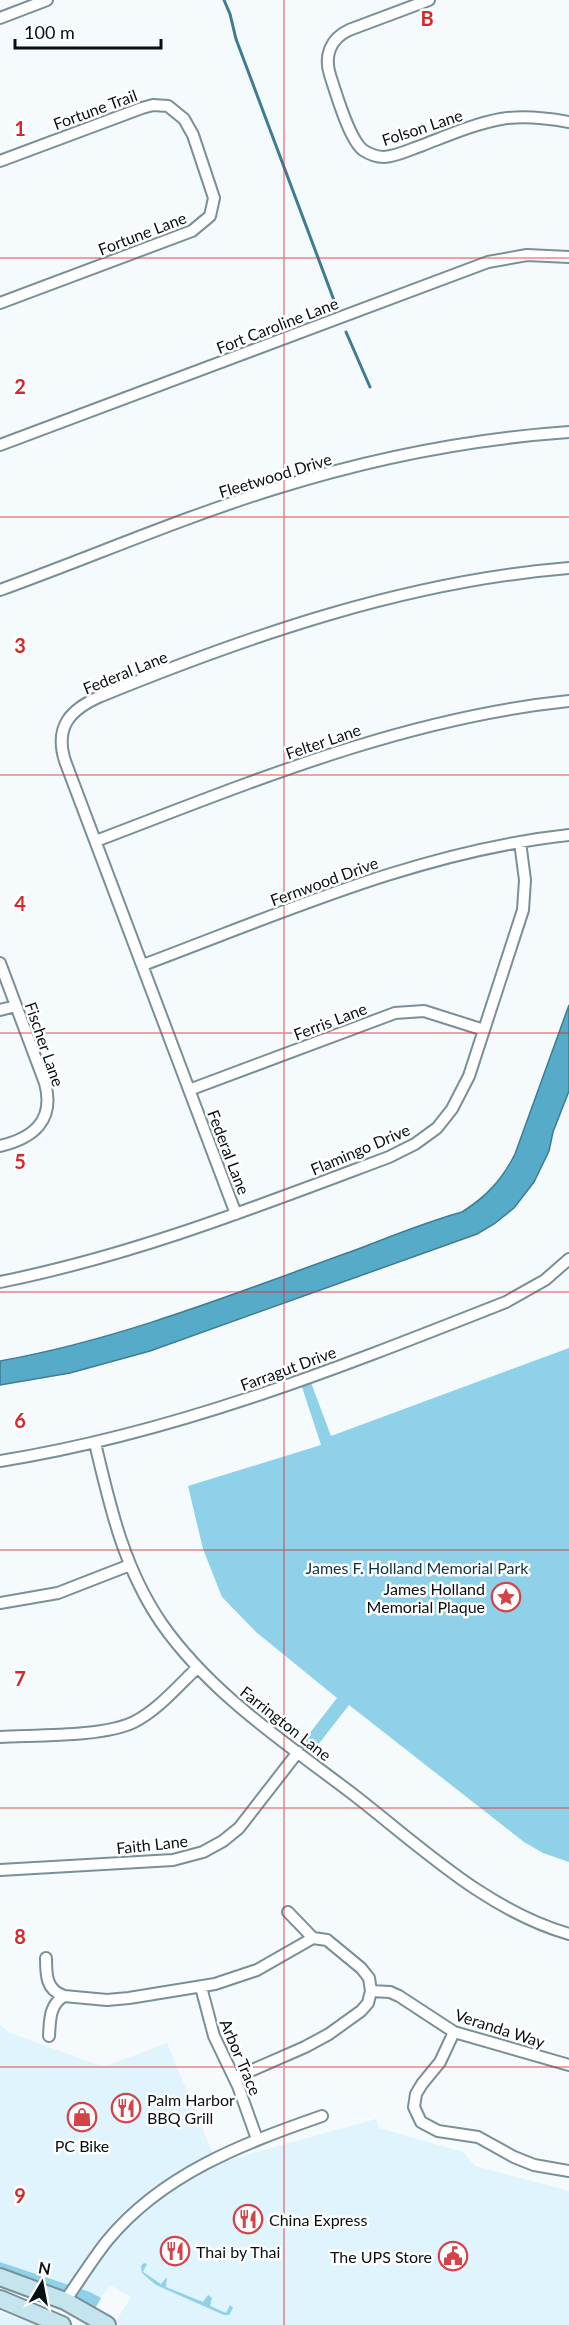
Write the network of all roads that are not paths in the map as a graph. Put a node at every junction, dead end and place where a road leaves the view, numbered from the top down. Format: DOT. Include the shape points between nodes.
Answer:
graph roads {
  1 [pos="47,0"];
  2 [pos="429,0"];
  3 [pos="0,18"];
  4 [pos="168,106"];
  5 [pos="569,122"];
  6 [pos="0,161"];
  7 [pos="569,257"];
  8 [pos="0,303"];
  9 [pos="569,432"];
  10 [pos="0,445"];
  11 [pos="569,567"];
  12 [pos="0,590"];
  13 [pos="569,701"];
  14 [pos="569,835"];
  15 [pos="96,841"];
  16 [pos="520,842"];
  17 [pos="0,963"];
  18 [pos="142,965"];
  19 [pos="16,1006"];
  20 [pos="0,1010"];
  21 [pos="484,1030"];
  22 [pos="189,1090"];
  23 [pos="0,1146"];
  24 [pos="236,1214"];
  25 [pos="569,1259"];
  26 [pos="0,1282"];
  27 [pos="94,1443"];
  28 [pos="0,1461"];
  29 [pos="130,1565"];
  30 [pos="0,1603"];
  31 [pos="198,1668"];
  32 [pos="0,1737"];
  33 [pos="298,1752"];
  34 [pos="0,1870"];
  35 [pos="288,1912"];
  36 [pos="569,1934"];
  37 [pos="313,1938"];
  38 [pos="46,1958"];
  39 [pos="201,1987"];
  40 [pos="371,1991"];
  41 [pos="64,1996"];
  42 [pos="454,2032"];
  43 [pos="49,2036"];
  44 [pos="569,2066"];
  45 [pos="234,2078"];
  46 [pos="322,2116"];
  47 [pos="257,2139"];
  48 [pos="569,2171"];
  49 [pos="0,2277"];
  50 [pos="0,2299"];
  51 [pos="65,2301"];
  52 [pos="62,2325"];
  53 [pos="107,2325"];
  1 -- 3 [label="street"];
  2 -- 5 [label="street, Folson Lane" via="349,30 332,45 327,61 329,72 361,148 373,155 389,156 504,118"];
  4 -- 6 [label="street, Fortune Trail" via="142,108"];
  4 -- 8 [label="street, Fortune Lane" via="188,124 212,189 214,203 207,219 192,231"];
  7 -- 10 [label="street, Fort Caroline Lane" via="535,254 488,262"];
  9 -- 12 [label="street, Fleetwood Drive" via="438,449 309,479 210,511"];
  11 -- 15 [label="street, Federal Lane" via="461,582 296,623 82,705 66,722 62,749"];
  13 -- 15 [label="street, Felter Lane" via="483,714 370,741"];
  14 -- 16 [label="street, Fernwood Drive"];
  15 -- 18 [label="street, Federal Lane"];
  16 -- 18 [label="street, Fernwood Drive" via="376,878"];
  16 -- 21 [label="street, Flamingo Drive" via="525,880 523,910"];
  17 -- 19 [label="street, Fischer Lane"];
  18 -- 22 [label="street, Federal Lane"];
  19 -- 20 [label="street"];
  19 -- 23 [label="street, Fischer Lane" via="45,1083 48,1103 33,1133"];
  21 -- 22 [label="street, Ferris Lane" via="424,1011 395,1013"];
  21 -- 24 [label="street, Flamingo Drive" via="459,1098 443,1121 421,1141"];
  22 -- 24 [label="street, Federal Lane"];
  24 -- 26 [label="street, Flamingo Drive" via="111,1256"];
  25 -- 27 [label="street, Farragut Drive" via="526,1293 479,1312 247,1400"];
  27 -- 28 [label="street, Farragut Drive"];
  27 -- 29 [label="street, Farrington Lane" via="114,1523"];
  29 -- 30 [label="street" via="58,1593"];
  29 -- 31 [label="street, Farrington Lane" via="161,1621"];
  31 -- 32 [label="street" via="146,1715 123,1726"];
  31 -- 33 [label="street, Farrington Lane"];
  33 -- 34 [label="street, Faith Lane" via="239,1828 203,1852 173,1860"];
  33 -- 36 [label="street, Farrington Lane" via="487,1897 526,1919"];
  35 -- 37 [label="street"];
  37 -- 39 [label="street" via="257,1970"];
  37 -- 40 [label="street" via="327,1940 361,1968 369,1978"];
  38 -- 41 [label="street" via="50,1986"];
  39 -- 41 [label="street" via="117,1999"];
  39 -- 45 [label="street, Arbor Trace" via="214,2036"];
  40 -- 42 [label="street, Veranda Way" via="399,1996"];
  40 -- 45 [label="street" via="362,2011 329,2034"];
  41 -- 43 [label="street" via="52,2009"];
  42 -- 44 [label="street, Veranda Way"];
  42 -- 48 [label="street" via="440,2062 416,2094 414,2107 421,2122 438,2131 478,2137 534,2165"];
  45 -- 47 [label="street, Arbor Trace"];
  46 -- 47 [label="street"];
  47 -- 51 [label="street" via="197,2167 148,2202 107,2240"];
  49 -- 51 [label="street"];
  50 -- 52 [label="street"];
  51 -- 53 [label="street"];
}
